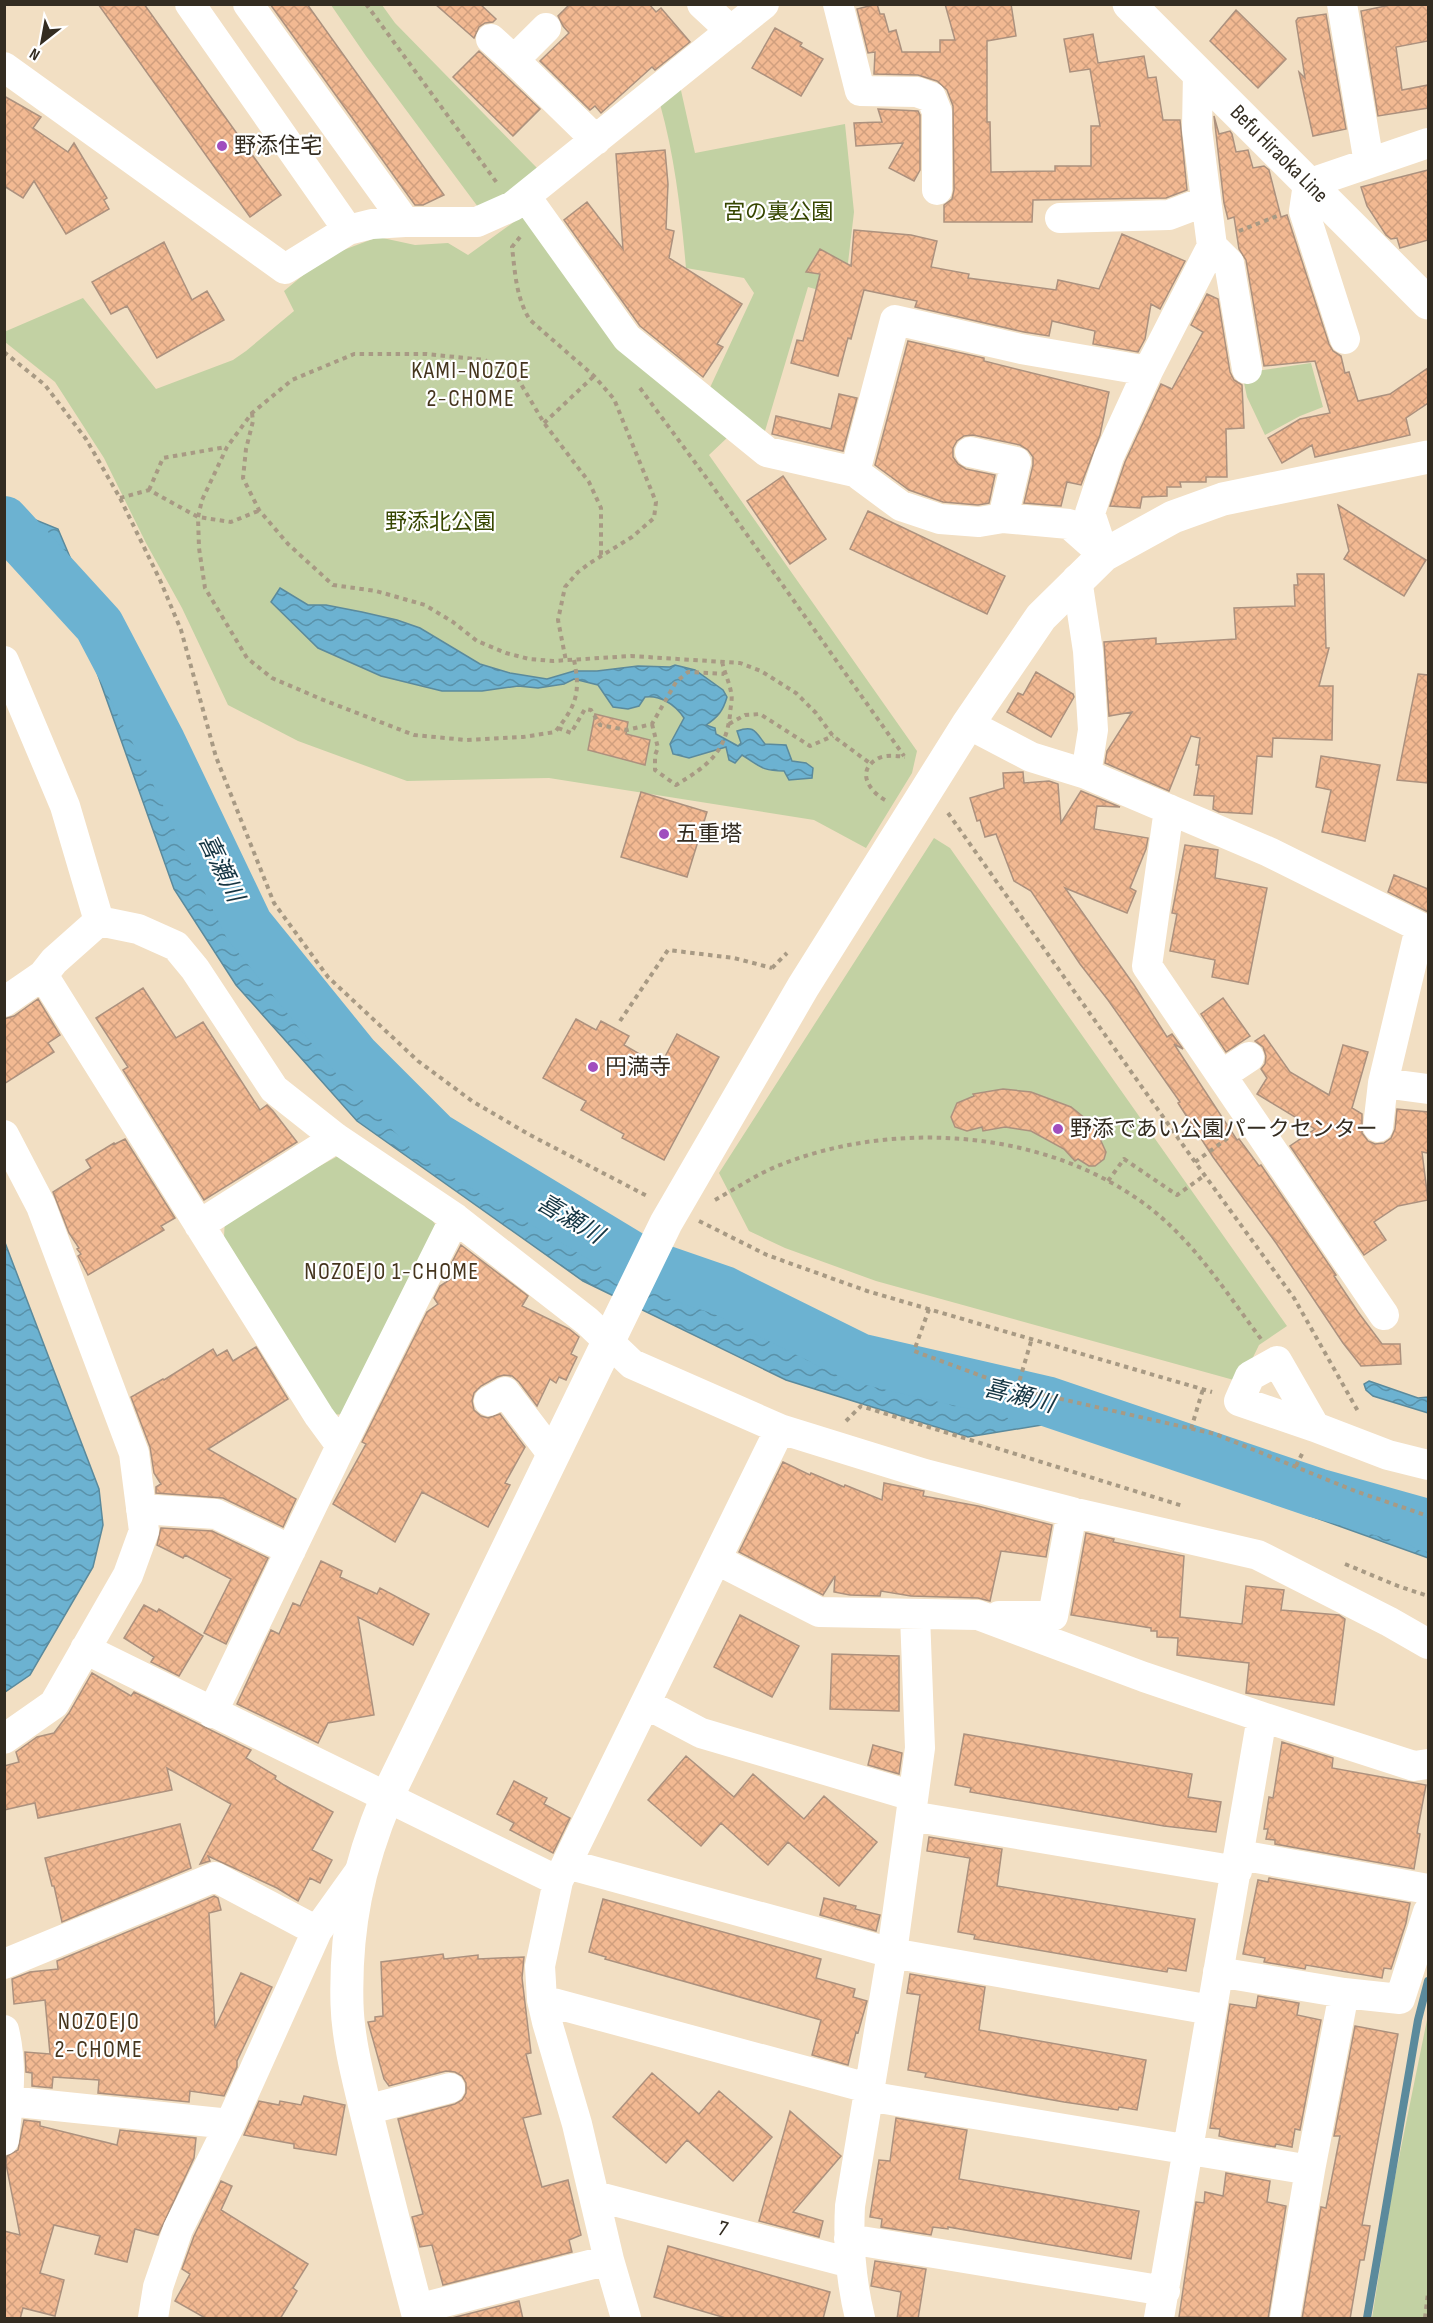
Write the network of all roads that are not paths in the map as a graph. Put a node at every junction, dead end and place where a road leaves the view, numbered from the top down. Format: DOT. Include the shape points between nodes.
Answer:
graph roads {
  1 [pos="190,4"];
  2 [pos="702,4"];
  3 [pos="764,4"];
  4 [pos="838,4"];
  5 [pos="1130,4"];
  6 [pos="1342,4"];
  7 [pos="252,9"];
  8 [pos="546,28"];
  9 [pos="731,31"];
  10 [pos="491,39"];
  11 [pos="216,41"];
  12 [pos="514,60"];
  13 [pos="4,67"];
  14 [pos="1198,73"];
  15 [pos="596,140"];
  16 [pos="1428,143"];
  17 [pos="1369,163"];
  18 [pos="937,190"];
  19 [pos="526,197"];
  20 [pos="1306,197"];
  21 [pos="1206,201"];
  22 [pos="1060,218"];
  23 [pos="405,222"];
  24 [pos="348,230"];
  25 [pos="1212,246"];
  26 [pos="1428,303"];
  27 [pos="1345,339"];
  28 [pos="1247,369"];
  29 [pos="1148,371"];
  30 [pos="970,452"];
  31 [pos="1428,458"];
  32 [pos="855,472"];
  33 [pos="1003,518"];
  34 [pos="1104,555"];
  35 [pos="1077,579"];
  36 [pos="4,660"];
  37 [pos="968,724"];
  38 [pos="1086,774"];
  39 [pos="1169,809"];
  40 [pos="99,921"];
  41 [pos="1424,930"];
  42 [pos="44,975"];
  43 [pos="4,1002"];
  44 [pos="1249,1058"];
  45 [pos="1222,1076"];
  46 [pos="1383,1083"];
  47 [pos="1428,1089"];
  48 [pos="1378,1127"];
  49 [pos="4,1135"];
  50 [pos="336,1138"];
  51 [pos="455,1218"];
  52 [pos="199,1225"];
  53 [pos="1384,1315"];
  54 [pos="612,1332"];
  55 [pos="489,1401"];
  56 [pos="1315,1427"];
  57 [pos="780,1429"];
  58 [pos="341,1446"];
  59 [pos="553,1455"];
  60 [pos="1428,1465"];
  61 [pos="141,1509"];
  62 [pos="1072,1512"];
  63 [pos="291,1550"];
  64 [pos="717,1560"];
  65 [pos="915,1615"];
  66 [pos="978,1615"];
  67 [pos="1428,1644"];
  68 [pos="85,1649"];
  69 [pos="646,1704"];
  70 [pos="212,1713"];
  71 [pos="1262,1718"];
  72 [pos="4,1739"];
  73 [pos="1428,1764"];
  74 [pos="387,1797"];
  75 [pos="912,1806"];
  76 [pos="1238,1863"];
  77 [pos="360,1871"];
  78 [pos="562,1872"];
  79 [pos="1428,1889"];
  80 [pos="1428,1912"];
  81 [pos="317,1931"];
  82 [pos="892,1953"];
  83 [pos="4,1964"];
  84 [pos="1218,1972"];
  85 [pos="1344,1993"];
  86 [pos="542,2000"];
  87 [pos="1211,2010"];
  88 [pos="4,2030"];
  89 [pos="450,2088"];
  90 [pos="868,2092"];
  91 [pos="8,2101"];
  92 [pos="366,2110"];
  93 [pos="230,2124"];
  94 [pos="4,2140"];
  95 [pos="1187,2150"];
  96 [pos="1310,2170"];
  97 [pos="595,2196"];
  98 [pos="850,2251"];
  99 [pos="609,2260"];
  100 [pos="1162,2305"];
  101 [pos="162,2314"];
  102 [pos="418,2314"];
  103 [pos="626,2319"];
  104 [pos="860,2319"];
  105 [pos="1285,2319"];
  1 -- 11 [label="street"];
  2 -- 9 [label="street"];
  3 -- 9 [label="street"];
  4 -- 18 [label="street" via="862,104 917,92 931,97 949,156"];
  5 -- 14 [label="street, Befu Hiraoka Line"];
  6 -- 17 [label="street"];
  7 -- 11 [label="street"];
  7 -- 23 [label="street"];
  8 -- 12 [label="street"];
  9 -- 15 [label="street"];
  10 -- 12 [label="street"];
  11 -- 24 [label="street"];
  12 -- 15 [label="street"];
  13 -- 24 [label="street" via="285,269"];
  14 -- 20 [label="street, Befu Hiraoka Line"];
  14 -- 21 [label="street" via="1197,129"];
  15 -- 19 [label="street"];
  16 -- 17 [label="street"];
  17 -- 20 [label="street"];
  19 -- 23 [label="street" via="477,222"];
  19 -- 32 [label="street" via="627,338 766,452"];
  20 -- 26 [label="street, Befu Hiraoka Line"];
  20 -- 27 [label="street"];
  21 -- 22 [label="street" via="1168,215"];
  21 -- 25 [label="street"];
  23 -- 24 [label="street"];
  25 -- 28 [label="street" via="1228,263"];
  25 -- 29 [label="street"];
  29 -- 32 [label="street" via="1021,349 895,320"];
  29 -- 34 [label="street" via="1109,456 1090,513"];
  30 -- 33 [label="street" via="1016,462"];
  31 -- 34 [label="street" via="1223,499 1173,517"];
  32 -- 33 [label="street" via="901,506 940,519 979,522"];
  33 -- 34 [label="street" via="1070,524"];
  34 -- 35 [label="street"];
  35 -- 37 [label="street" via="1041,617"];
  35 -- 38 [label="street" via="1088,651 1093,730"];
  36 -- 40 [label="street" via="65,806"];
  37 -- 38 [label="street" via="1031,757"];
  37 -- 54 [label="street" via="803,987"];
  38 -- 39 [label="street"];
  39 -- 41 [label="street" via="1269,852"];
  39 -- 45 [label="street" via="1147,966"];
  40 -- 42 [label="street"];
  40 -- 50 [label="street" via="138,929 176,946 274,1089"];
  41 -- 46 [label="street"];
  42 -- 43 [label="street"];
  42 -- 52 [label="street"];
  44 -- 45 [label="street"];
  45 -- 53 [label="street"];
  46 -- 47 [label="street"];
  46 -- 48 [label="street"];
  49 -- 61 [label="street" via="41,1206 134,1454"];
  50 -- 51 [label="street"];
  50 -- 52 [label="street"];
  51 -- 54 [label="street" via="587,1321"];
  51 -- 58 [label="street"];
  52 -- 58 [label="street"];
  54 -- 57 [label="street" via="632,1364"];
  54 -- 59 [label="street"];
  55 -- 59 [label="street" via="505,1392"];
  56 -- 56 [label="street" via="1239,1401 1250,1376 1277,1360"];
  56 -- 60 [label="street" via="1388,1455"];
  57 -- 62 [label="street" via="925,1474"];
  57 -- 64 [label="street"];
  58 -- 63 [label="street"];
  59 -- 74 [label="street"];
  61 -- 63 [label="street" via="216,1514"];
  61 -- 68 [label="street" via="144,1531 128,1575"];
  62 -- 66 [label="street" via="1053,1616"];
  62 -- 67 [label="street" via="1258,1555"];
  63 -- 70 [label="street"];
  64 -- 65 [label="street" via="819,1612"];
  64 -- 69 [label="street"];
  65 -- 66 [label="street"];
  65 -- 75 [label="street" via="920,1748"];
  66 -- 71 [label="street"];
  68 -- 70 [label="street"];
  68 -- 72 [label="street" via="54,1704"];
  69 -- 75 [label="street" via="701,1733"];
  69 -- 78 [label="street"];
  70 -- 74 [label="street"];
  71 -- 73 [label="street" via="1414,1766"];
  71 -- 76 [label="street"];
  74 -- 77 [label="street"];
  74 -- 78 [label="street"];
  75 -- 76 [label="street"];
  75 -- 82 [label="street"];
  76 -- 79 [label="street"];
  76 -- 84 [label="street"];
  77 -- 81 [label="street"];
  77 -- 92 [label="street" via="351,1920 347,2006"];
  78 -- 82 [label="street"];
  78 -- 86 [label="street" via="540,1966"];
  80 -- 85 [label="street" via="1400,1999"];
  81 -- 83 [label="street" via="215,1877"];
  81 -- 93 [label="street"];
  82 -- 87 [label="street"];
  82 -- 90 [label="street"];
  84 -- 85 [label="street"];
  84 -- 87 [label="street"];
  85 -- 96 [label="street"];
  86 -- 90 [label="street"];
  86 -- 97 [label="street"];
  87 -- 95 [label="street"];
  88 -- 91 [label="street" via="10,2053"];
  89 -- 92 [label="street"];
  90 -- 95 [label="street"];
  90 -- 98 [label="street" via="850,2206"];
  91 -- 93 [label="street"];
  91 -- 94 [label="street"];
  92 -- 102 [label="street"];
  93 -- 101 [label="street" via="178,2229 158,2287"];
  95 -- 96 [label="street"];
  95 -- 100 [label="street"];
  96 -- 105 [label="street"];
  97 -- 98 [label="street, 7"];
  97 -- 99 [label="street"];
  98 -- 100 [label="street, 7"];
  98 -- 104 [label="street"];
  99 -- 102 [label="street"];
  99 -- 103 [label="street"];
}
